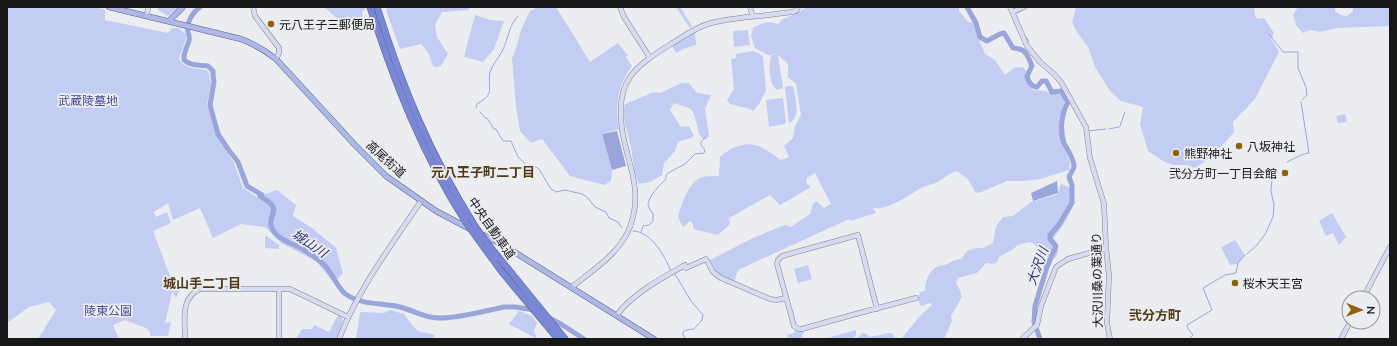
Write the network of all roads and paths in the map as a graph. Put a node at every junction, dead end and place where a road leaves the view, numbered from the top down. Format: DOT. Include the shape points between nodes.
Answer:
graph roads {
  1 [pos="109,7"];
  2 [pos="148,7"];
  3 [pos="183,7"];
  4 [pos="253,7"];
  5 [pos="370,7"];
  6 [pos="376,7"];
  7 [pos="620,7"];
  8 [pos="750,7"];
  9 [pos="798,7"];
  10 [pos="1010,7"];
  11 [pos="1024,7"];
  12 [pos="1013,12"];
  13 [pos="147,16"];
  14 [pos="753,17"];
  15 [pos="169,21"];
  16 [pos="650,58"];
  17 [pos="276,59"];
  18 [pos="421,201"];
  19 [pos="1390,247"];
  20 [pos="1106,248"];
  21 [pos="572,287"];
  22 [pos="280,289"];
  23 [pos="1367,290"];
  24 [pos="786,298"];
  25 [pos="916,298"];
  26 [pos="877,309"];
  27 [pos="617,315"];
  28 [pos="348,317"];
  29 [pos="1346,330"];
  30 [pos="562,338"];
  31 [pos="185,339"];
  32 [pos="279,339"];
  33 [pos="339,339"];
  34 [pos="654,339"];
  35 [pos="1022,339"];
  36 [pos="1110,339"];
  37 [pos="1341,339"];
  1 -- 13 [label="main road, 高尾街道"];
  2 -- 13 [label="street"];
  3 -- 15 [label="main road"];
  4 -- 17 [label="street" via="255,16 279,48"];
  5 -- 30 [label="highway, 中央自動車道, bridge" via="403,102 442,183 480,242 552,333"];
  6 -- 30 [label="highway, 中央自動車道, bridge" via="397,69 438,162 475,226"];
  7 -- 16 [label="street"];
  8 -- 14 [label="street"];
  9 -- 14 [label="street" via="792,12"];
  10 -- 12 [label="street, 大沢川桑の葉通り"];
  11 -- 12 [label="street"];
  12 -- 20 [label="street, 大沢川桑の葉通り" via="1027,46 1061,82 1086,128 1090,158 1103,198"];
  13 -- 15 [label="main road, 高尾街道"];
  14 -- 16 [label="street" via="724,20 700,27"];
  15 -- 17 [label="main road, 高尾街道" via="241,39"];
  16 -- 21 [label="street" via="632,74 621,99 622,131 636,188 632,224 610,257"];
  17 -- 18 [label="main road, 高尾街道" via="371,162"];
  18 -- 21 [label="main road, 高尾街道" via="448,218 503,245"];
  18 -- 28 [label="street"];
  19 -- 23 [label="street"];
  20 -- 35 [label="street" via="1072,257 1056,266 1041,306 1038,325"];
  20 -- 36 [label="street, 大沢川桑の葉通り" via="1109,275 1107,323"];
  21 -- 27 [label="main road, 高尾街道"];
  22 -- 28 [label="street" via="293,290"];
  22 -- 31 [label="street" via="200,288 189,297 186,306"];
  22 -- 32 [label="street"];
  24 -- 26 [label="street" via="794,326 799,329"];
  24 -- 26 [label="street" via="777,264 780,258 858,236"];
  24 -- 27 [label="street" via="770,300 721,278 713,272 706,259 686,268 685,265 665,277 637,296"];
  25 -- 26 [label="street"];
  27 -- 34 [label="main road, 高尾街道"];
  28 -- 33 [label="street"];
  29 -- 37 [label="street"];
}
